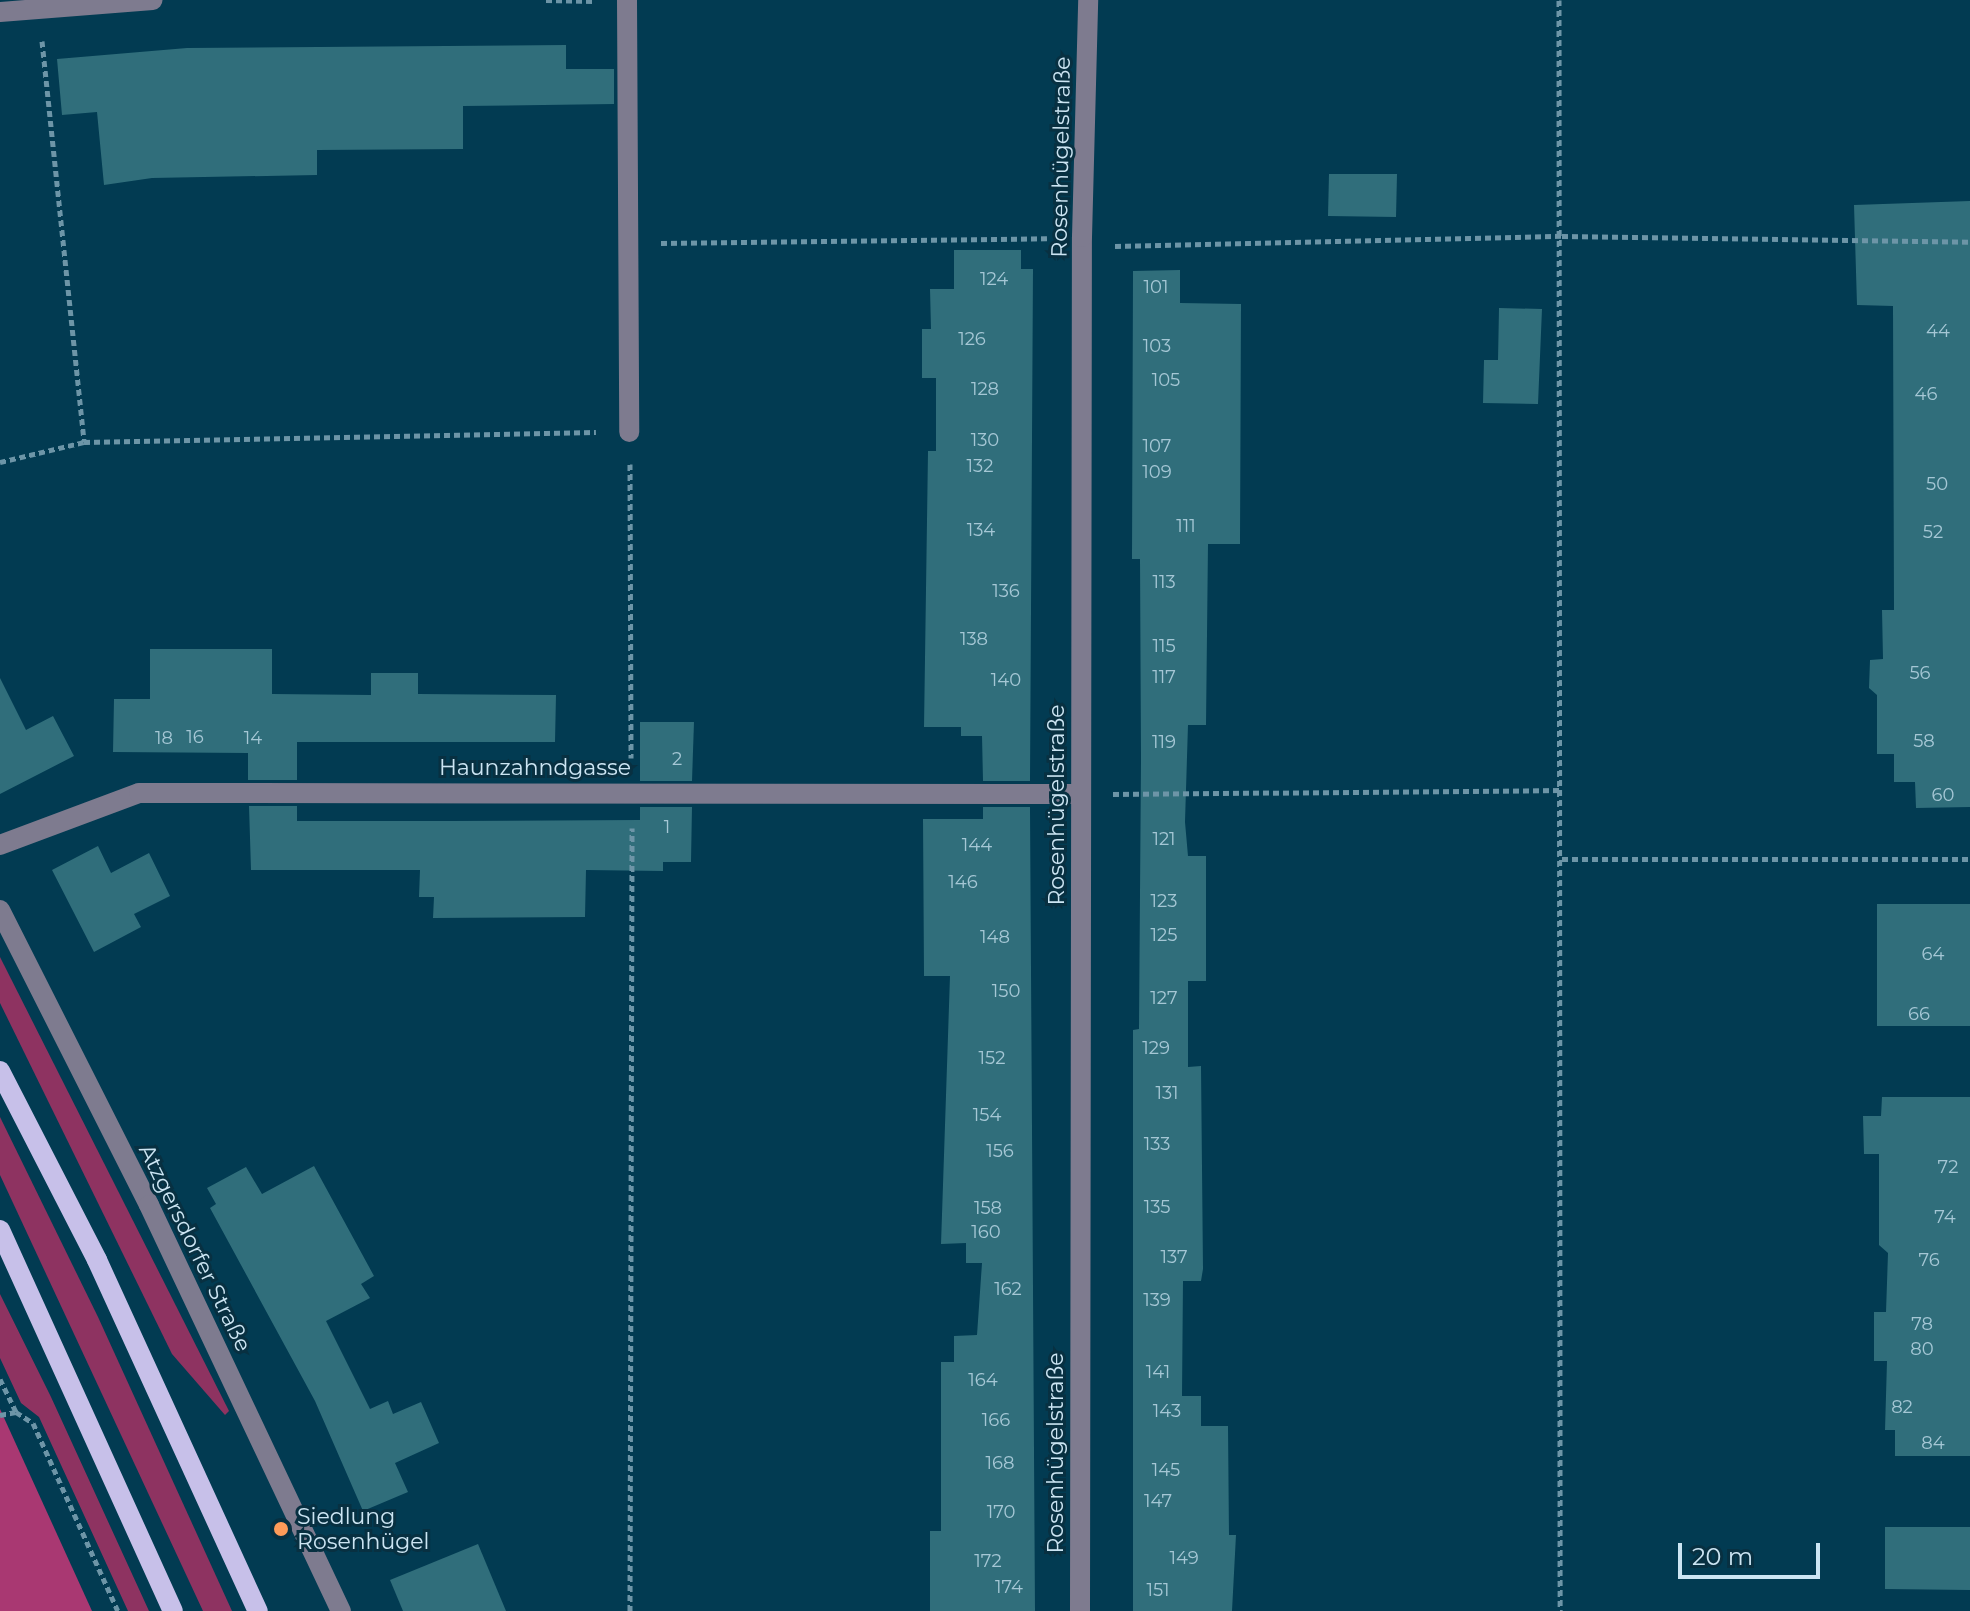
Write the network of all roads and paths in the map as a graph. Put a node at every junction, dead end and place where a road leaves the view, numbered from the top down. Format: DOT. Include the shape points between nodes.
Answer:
graph roads {
  1 [pos="153,0"];
  2 [pos="546,0"];
  3 [pos="1088,0"];
  4 [pos="1559,0"];
  5 [pos="627,1"];
  6 [pos="39,6"];
  7 [pos="0,12"];
  8 [pos="1562,236"];
  9 [pos="1082,242"];
  10 [pos="1970,242"];
  11 [pos="628,243"];
  12 [pos="629,432"];
  13 [pos="84,442"];
  14 [pos="0,462"];
  15 [pos="1560,790"];
  16 [pos="632,791"];
  17 [pos="1080,794"];
  18 [pos="0,845"];
  19 [pos="1562,859"];
  20 [pos="1970,859"];
  21 [pos="0,910"];
  22 [pos="0,1071"];
  23 [pos="0,1230"];
  24 [pos="0,1379"];
  25 [pos="16,1412"];
  26 [pos="0,1415"];
  27 [pos="118,1611"];
  28 [pos="173,1611"];
  29 [pos="258,1611"];
  30 [pos="341,1611"];
  31 [pos="630,1611"];
  32 [pos="1080,1611"];
  33 [pos="1560,1611"];
  1 -- 6 [label="street"];
  2 -- 5 [label="path"];
  3 -- 9 [label="street, Rosenhügelstraße"];
  4 -- 8 [label="path"];
  5 -- 11 [label="street"];
  6 -- 7 [label="street"];
  6 -- 13 [label="path"];
  8 -- 9 [label="path"];
  8 -- 10 [label="path"];
  8 -- 15 [label="path"];
  9 -- 11 [label="path"];
  9 -- 17 [label="street, Rosenhügelstraße"];
  11 -- 12 [label="street"];
  12 -- 13 [label="path"];
  12 -- 16 [label="path"];
  13 -- 14 [label="path"];
  15 -- 17 [label="path"];
  15 -- 19 [label="path"];
  16 -- 17 [label="street, Haunzahndgasse"];
  16 -- 18 [label="street, Haunzahndgasse" via="139,793"];
  16 -- 31 [label="path"];
  17 -- 32 [label="street, Rosenhügelstraße"];
  19 -- 20 [label="path"];
  19 -- 33 [label="path"];
  21 -- 30 [label="street, Atzgersdorfer Straße" via="149,1205"];
  22 -- 29 [label="main road" via="97,1260"];
  23 -- 28 [label="main road"];
  24 -- 25 [label="path"];
  25 -- 26 [label="path"];
  25 -- 27 [label="path" via="33,1423"];
}
